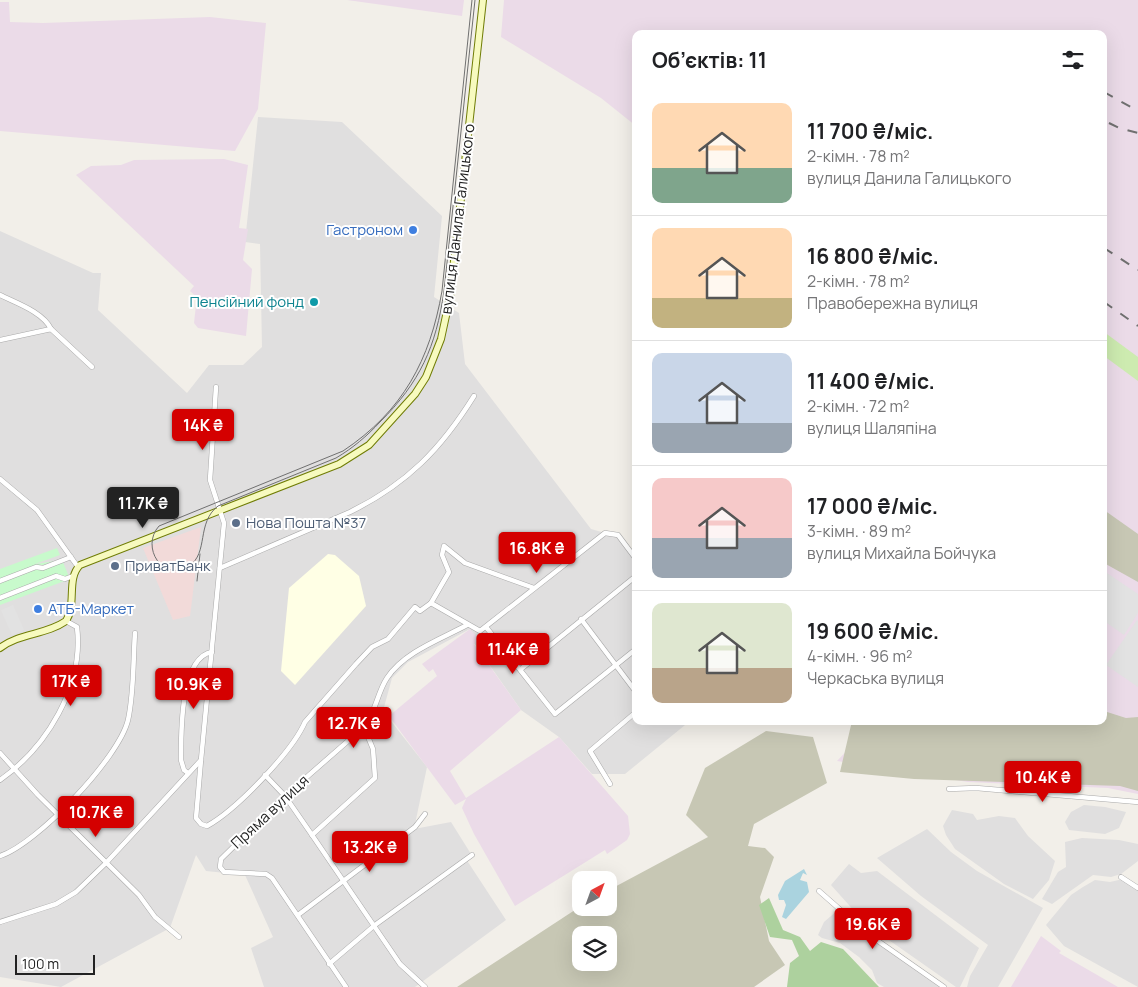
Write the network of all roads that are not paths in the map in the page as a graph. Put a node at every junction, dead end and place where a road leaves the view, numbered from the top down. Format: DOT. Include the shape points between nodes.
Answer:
graph roads {
  1 [pos="483,0"];
  2 [pos="0,295"];
  3 [pos="51,329"];
  4 [pos="0,340"];
  5 [pos="92,367"];
  6 [pos="216,387"];
  7 [pos="474,396"];
  8 [pos="0,479"];
  9 [pos="220,511"];
  10 [pos="632,554"];
  11 [pos="71,557"];
  12 [pos="78,567"];
  13 [pos="220,568"];
  14 [pos="73,576"];
  15 [pos="632,579"];
  16 [pos="0,581"];
  17 [pos="534,588"];
  18 [pos="0,598"];
  19 [pos="431,603"];
  20 [pos="581,619"];
  21 [pos="66,621"];
  22 [pos="467,625"];
  23 [pos="486,627"];
  24 [pos="135,633"];
  25 [pos="0,648"];
  26 [pos="212,652"];
  27 [pos="632,652"];
  28 [pos="616,665"];
  29 [pos="521,668"];
  30 [pos="632,687"];
  31 [pos="632,715"];
  32 [pos="364,727"];
  33 [pos="0,753"];
  34 [pos="201,760"];
  35 [pos="14,770"];
  36 [pos="188,773"];
  37 [pos="265,775"];
  38 [pos="0,780"];
  39 [pos="610,784"];
  40 [pos="948,789"];
  41 [pos="285,796"];
  42 [pos="1138,802"];
  43 [pos="58,814"];
  44 [pos="425,814"];
  45 [pos="312,835"];
  46 [pos="472,855"];
  47 [pos="0,856"];
  48 [pos="106,863"];
  49 [pos="1121,877"];
  50 [pos="342,881"];
  51 [pos="1138,888"];
  52 [pos="819,891"];
  53 [pos="298,915"];
  54 [pos="0,922"];
  55 [pos="375,925"];
  56 [pos="179,937"];
  57 [pos="329,964"];
  58 [pos="346,987"];
  59 [pos="426,987"];
  60 [pos="944,987"];
  1 -- 9 [label="street, вулиця Данила Галицького" via="450,297 441,339 426,377 400,412 357,455"];
  2 -- 3 [label="street" via="39,316 48,322"];
  3 -- 4 [label="street"];
  3 -- 5 [label="street"];
  6 -- 9 [label="street" via="210,480"];
  7 -- 13 [label="street" via="435,452 391,488 350,512"];
  8 -- 11 [label="street" via="37,510"];
  9 -- 12 [label="street, вулиця Данила Галицького"];
  9 -- 13 [label="street" via="224,523"];
  10 -- 17 [label="street" via="618,536 605,533"];
  11 -- 12 [label="street"];
  11 -- 16 [label="street"];
  12 -- 14 [label="street"];
  13 -- 26 [label="street"];
  14 -- 18 [label="street" via="65,579 56,576"];
  14 -- 21 [label="street" via="72,604"];
  15 -- 20 [label="street"];
  17 -- 19 [label="street" via="465,563 444,546 442,555 449,572"];
  17 -- 23 [label="street"];
  19 -- 22 [label="street"];
  19 -- 37 [label="street" via="420,611 415,607 388,639 372,647 305,722 301,732"];
  20 -- 28 [label="street"];
  20 -- 29 [label="street"];
  21 -- 25 [label="street"];
  21 -- 35 [label="street" via="77,627 79,644 74,674 46,735"];
  22 -- 23 [label="street" via="480,631"];
  22 -- 32 [label="street, Пряма вулиця" via="395,667"];
  23 -- 29 [label="street"];
  24 -- 43 [label="street" via="128,720 122,738"];
  26 -- 34 [label="street"];
  26 -- 36 [label="street" via="198,659 186,686 180,760"];
  27 -- 28 [label="street"];
  28 -- 29 [label="street" via="557,714"];
  28 -- 30 [label="street"];
  31 -- 39 [label="street" via="595,745 590,754"];
  32 -- 41 [label="street, Пряма вулиця"];
  32 -- 45 [label="street" via="374,749 375,778"];
  33 -- 35 [label="street"];
  34 -- 36 [label="street"];
  34 -- 37 [label="street" via="196,818 207,826 234,807"];
  35 -- 38 [label="street"];
  35 -- 43 [label="street"];
  36 -- 48 [label="street"];
  37 -- 41 [label="street"];
  40 -- 42 [label="street" via="976,788"];
  41 -- 45 [label="street"];
  41 -- 53 [label="street, Пряма вулиця" via="221,859 220,867 224,872 266,874"];
  43 -- 47 [label="street" via="34,836"];
  43 -- 48 [label="street"];
  44 -- 50 [label="street" via="415,827"];
  45 -- 50 [label="street"];
  46 -- 55 [label="street"];
  48 -- 54 [label="street" via="76,892 56,904"];
  48 -- 56 [label="street" via="139,895 155,917"];
  49 -- 51 [label="street"];
  50 -- 53 [label="street"];
  50 -- 55 [label="street"];
  52 -- 60 [label="street" via="868,934"];
  53 -- 57 [label="street"];
  55 -- 57 [label="street"];
  55 -- 59 [label="street" via="400,964"];
  57 -- 58 [label="street"];
}
